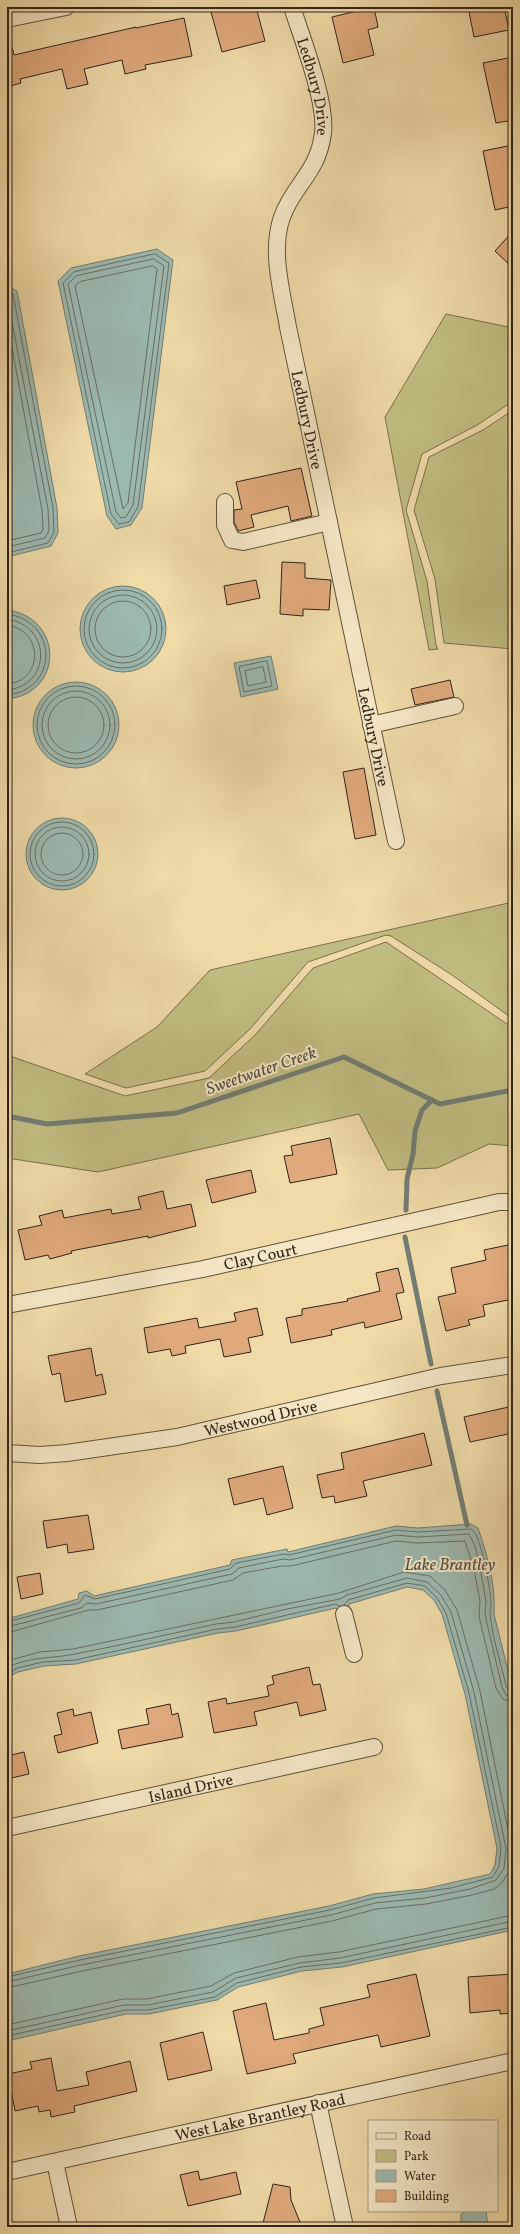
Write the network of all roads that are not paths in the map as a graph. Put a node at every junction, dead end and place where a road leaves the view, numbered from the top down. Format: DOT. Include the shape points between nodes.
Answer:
graph roads {
  1 [pos="66,7"];
  2 [pos="292,7"];
  3 [pos="7,19"];
  4 [pos="225,502"];
  5 [pos="329,522"];
  6 [pos="455,706"];
  7 [pos="371,725"];
  8 [pos="396,841"];
  9 [pos="513,1202"];
  10 [pos="7,1305"];
  11 [pos="513,1365"];
  12 [pos="7,1453"];
  13 [pos="344,1614"];
  14 [pos="354,1654"];
  15 [pos="374,1747"];
  16 [pos="7,1828"];
  17 [pos="513,2061"];
  18 [pos="318,2103"];
  19 [pos="55,2162"];
  20 [pos="7,2172"];
  21 [pos="69,2227"];
  22 [pos="345,2227"];
  1 -- 3 [label="street"];
  2 -- 5 [label="street, Ledbury Drive" via="319,99 323,132 316,163 293,195 283,216 277,235 278,264 288,327"];
  4 -- 5 [label="street" via="225,525 232,540 243,542"];
  5 -- 7 [label="street, Ledbury Drive"];
  6 -- 7 [label="street"];
  7 -- 8 [label="street, Ledbury Drive"];
  9 -- 10 [label="street, Clay Court" via="498,1202 203,1269"];
  11 -- 12 [label="street, Westwood Drive" via="441,1376 177,1437 67,1453"];
  13 -- 14 [label="street"];
  15 -- 16 [label="street, Island Drive"];
  17 -- 18 [label="street, West Lake Brantley Road"];
  18 -- 19 [label="street, West Lake Brantley Road"];
  18 -- 22 [label="street"];
  19 -- 20 [label="street, West Lake Brantley Road"];
  19 -- 21 [label="street"];
}
